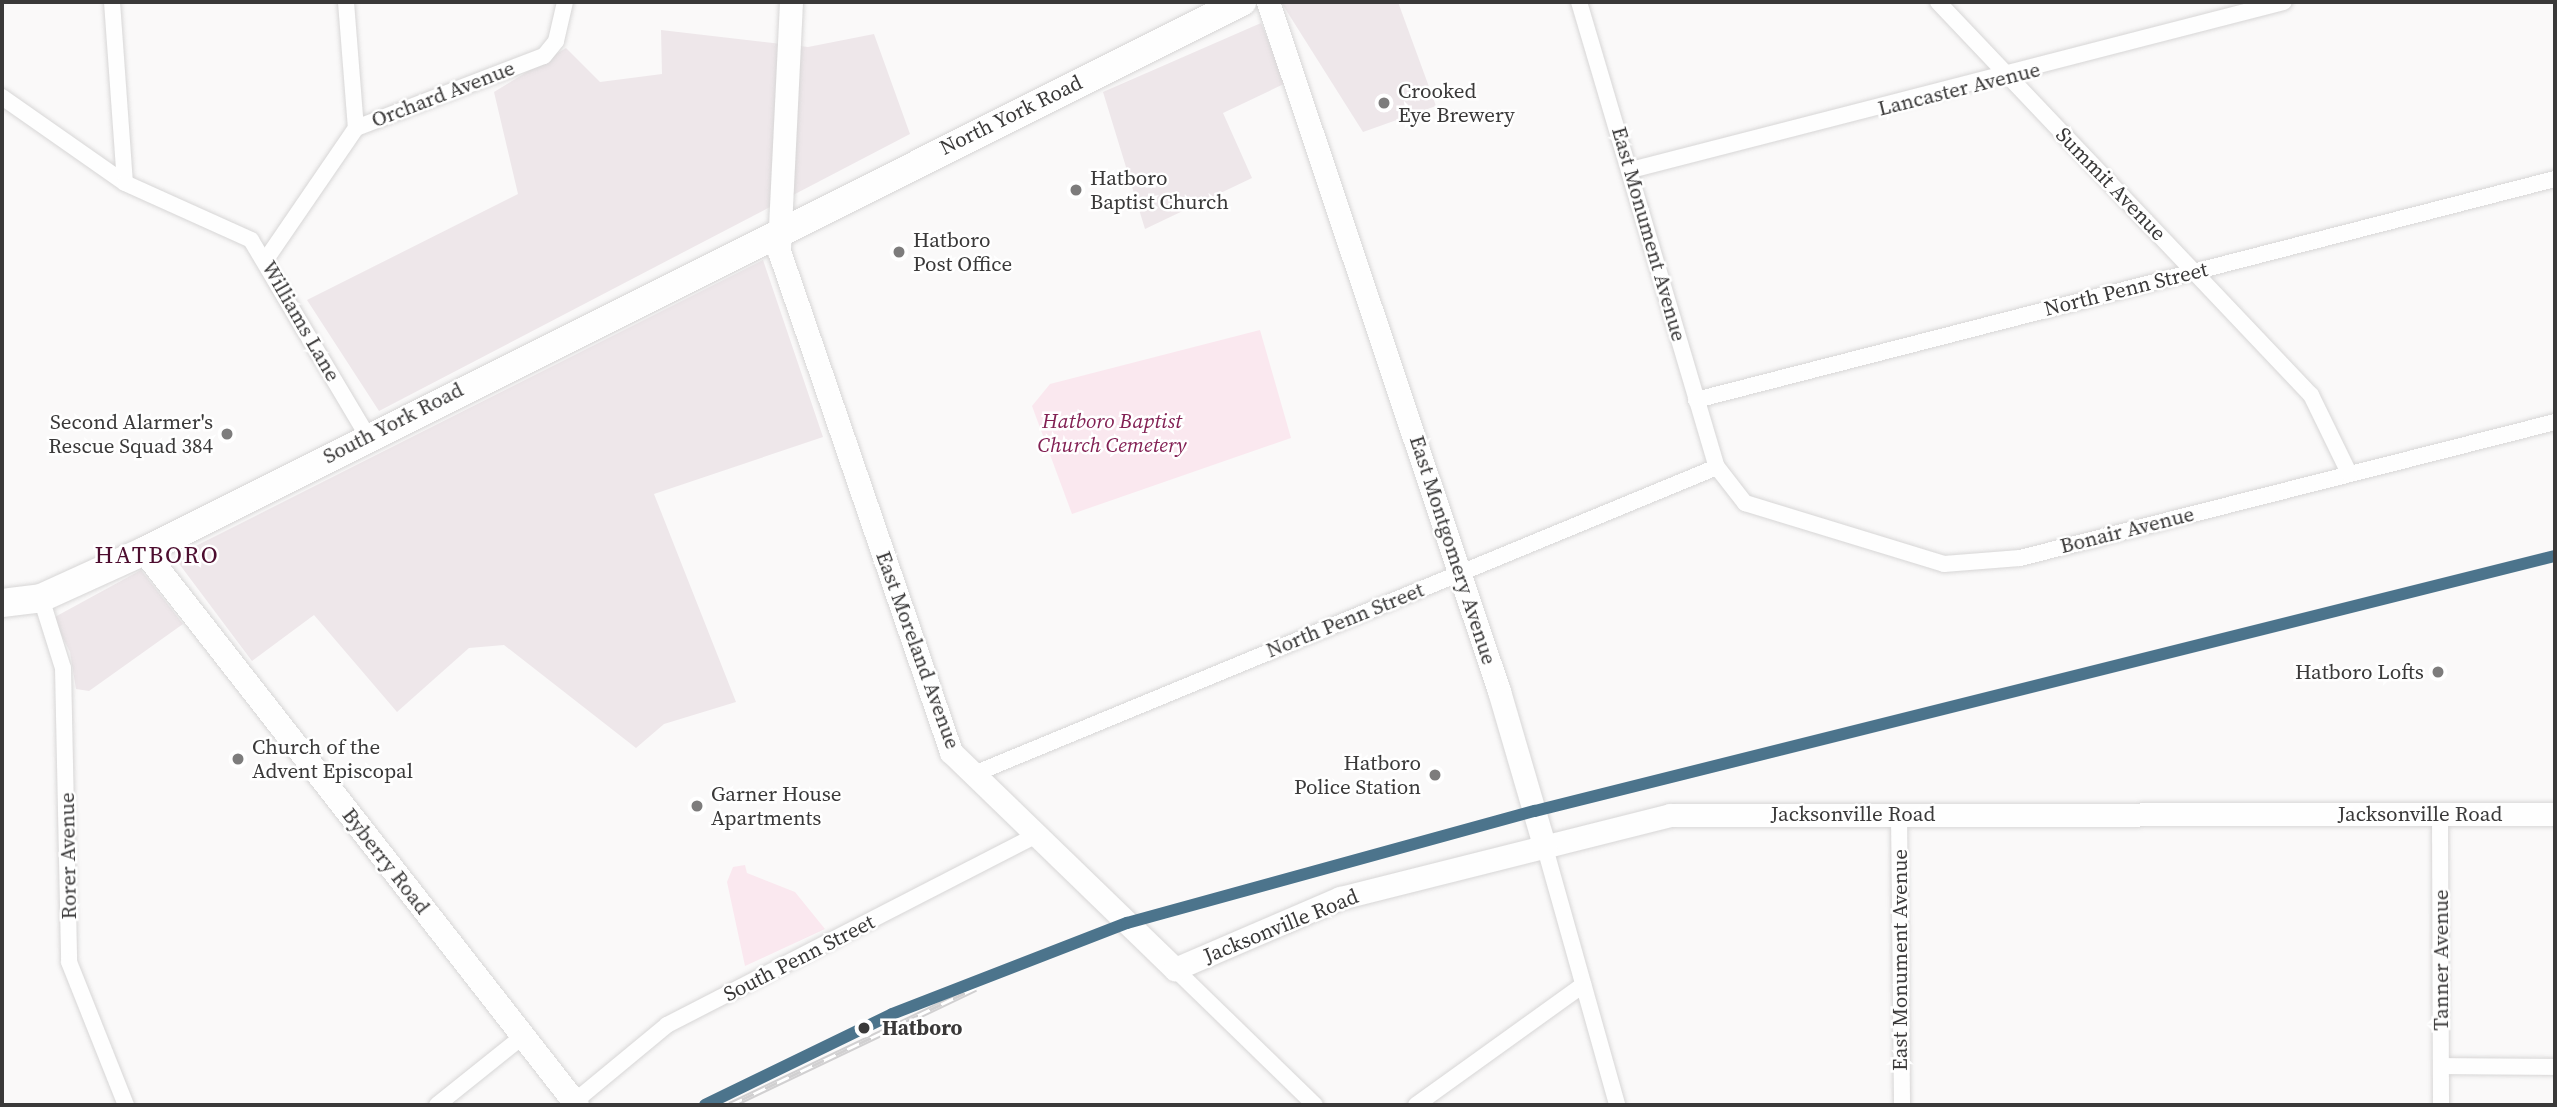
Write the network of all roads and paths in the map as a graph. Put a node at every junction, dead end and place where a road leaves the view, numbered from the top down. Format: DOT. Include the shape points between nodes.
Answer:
graph roads {
  1 [pos="112,2"];
  2 [pos="346,2"];
  3 [pos="565,2"];
  4 [pos="791,2"];
  5 [pos="1242,2"];
  6 [pos="1268,2"];
  7 [pos="1579,2"];
  8 [pos="1938,2"];
  9 [pos="2284,2"];
  10 [pos="2008,78"];
  11 [pos="2,97"];
  12 [pos="356,128"];
  13 [pos="1631,170"];
  14 [pos="2555,179"];
  15 [pos="125,184"];
  16 [pos="781,228"];
  17 [pos="267,258"];
  18 [pos="2196,271"];
  19 [pos="1696,400"];
  20 [pos="2555,422"];
  21 [pos="367,435"];
  22 [pos="1717,467"];
  23 [pos="2349,473"];
  24 [pos="144,551"];
  25 [pos="1460,573"];
  26 [pos="41,598"];
  27 [pos="2,603"];
  28 [pos="974,774"];
  29 [pos="1899,814"];
  30 [pos="2440,814"];
  31 [pos="2555,814"];
  32 [pos="1037,835"];
  33 [pos="1545,848"];
  34 [pos="1175,970"];
  35 [pos="1583,985"];
  36 [pos="523,1036"];
  37 [pos="2441,1066"];
  38 [pos="2555,1067"];
  39 [pos="575,1103"];
  40 [pos="126,1105"];
  41 [pos="437,1105"];
  42 [pos="1315,1105"];
  43 [pos="1416,1105"];
  44 [pos="1617,1105"];
  45 [pos="1902,1105"];
  46 [pos="2441,1105"];
  1 -- 15 [label="street"];
  2 -- 12 [label="street"];
  3 -- 12 [label="street, Orchard Avenue" via="556,41 544,56"];
  4 -- 16 [label="main road, East Moreland Avenue"];
  5 -- 16 [label="highway, North York Road"];
  6 -- 25 [label="main road, East Montgomery Avenue"];
  7 -- 13 [label="street, East Monument Avenue"];
  8 -- 10 [label="street, Summit Avenue"];
  9 -- 10 [label="street, Lancaster Avenue"];
  10 -- 13 [label="street, Lancaster Avenue"];
  10 -- 18 [label="street, Summit Avenue"];
  11 -- 15 [label="street, Williams Lane"];
  12 -- 17 [label="street, Orchard Avenue"];
  13 -- 19 [label="street, East Monument Avenue"];
  14 -- 18 [label="street, North Penn Street"];
  15 -- 17 [label="street, Williams Lane" via="232,227"];
  16 -- 21 [label="highway, South York Road"];
  16 -- 28 [label="main road, East Moreland Avenue" via="779,251 951,752"];
  17 -- 21 [label="street, Williams Lane"];
  18 -- 19 [label="street, North Penn Street"];
  18 -- 23 [label="street, Summit Avenue" via="2311,395"];
  19 -- 22 [label="street, East Monument Avenue"];
  20 -- 23 [label="street, Bonair Avenue"];
  21 -- 24 [label="highway, South York Road"];
  22 -- 23 [label="street, Bonair Avenue" via="1745,503 1944,564 2020,558"];
  22 -- 25 [label="street, North Penn Street"];
  24 -- 26 [label="highway, South York Road"];
  24 -- 36 [label="main road, Byberry Road"];
  25 -- 28 [label="street, North Penn Street"];
  25 -- 33 [label="main road, East Montgomery Avenue"];
  26 -- 27 [label="highway, South York Road"];
  26 -- 40 [label="street, Rorer Avenue" via="63,668 69,962"];
  28 -- 32 [label="main road, East Moreland Avenue"];
  29 -- 30 [label="main road, Jacksonville Road"];
  29 -- 33 [label="main road, Jacksonville Road" via="1670,815"];
  29 -- 45 [label="street, East Monument Avenue"];
  30 -- 31 [label="main road, Jacksonville Road"];
  30 -- 37 [label="street, Tanner Avenue"];
  32 -- 34 [label="main road, East Moreland Avenue"];
  32 -- 39 [label="street, South Penn Street" via="667,1025"];
  33 -- 34 [label="main road, Jacksonville Road" via="1340,898"];
  33 -- 35 [label="street, East Montgomery Avenue"];
  34 -- 42 [label="street, East Moreland Avenue"];
  35 -- 43 [label="street"];
  35 -- 44 [label="street, East Montgomery Avenue"];
  36 -- 39 [label="main road, Byberry Road"];
  36 -- 41 [label="street"];
  37 -- 38 [label="street"];
  37 -- 46 [label="street, Tanner Avenue"];
}
